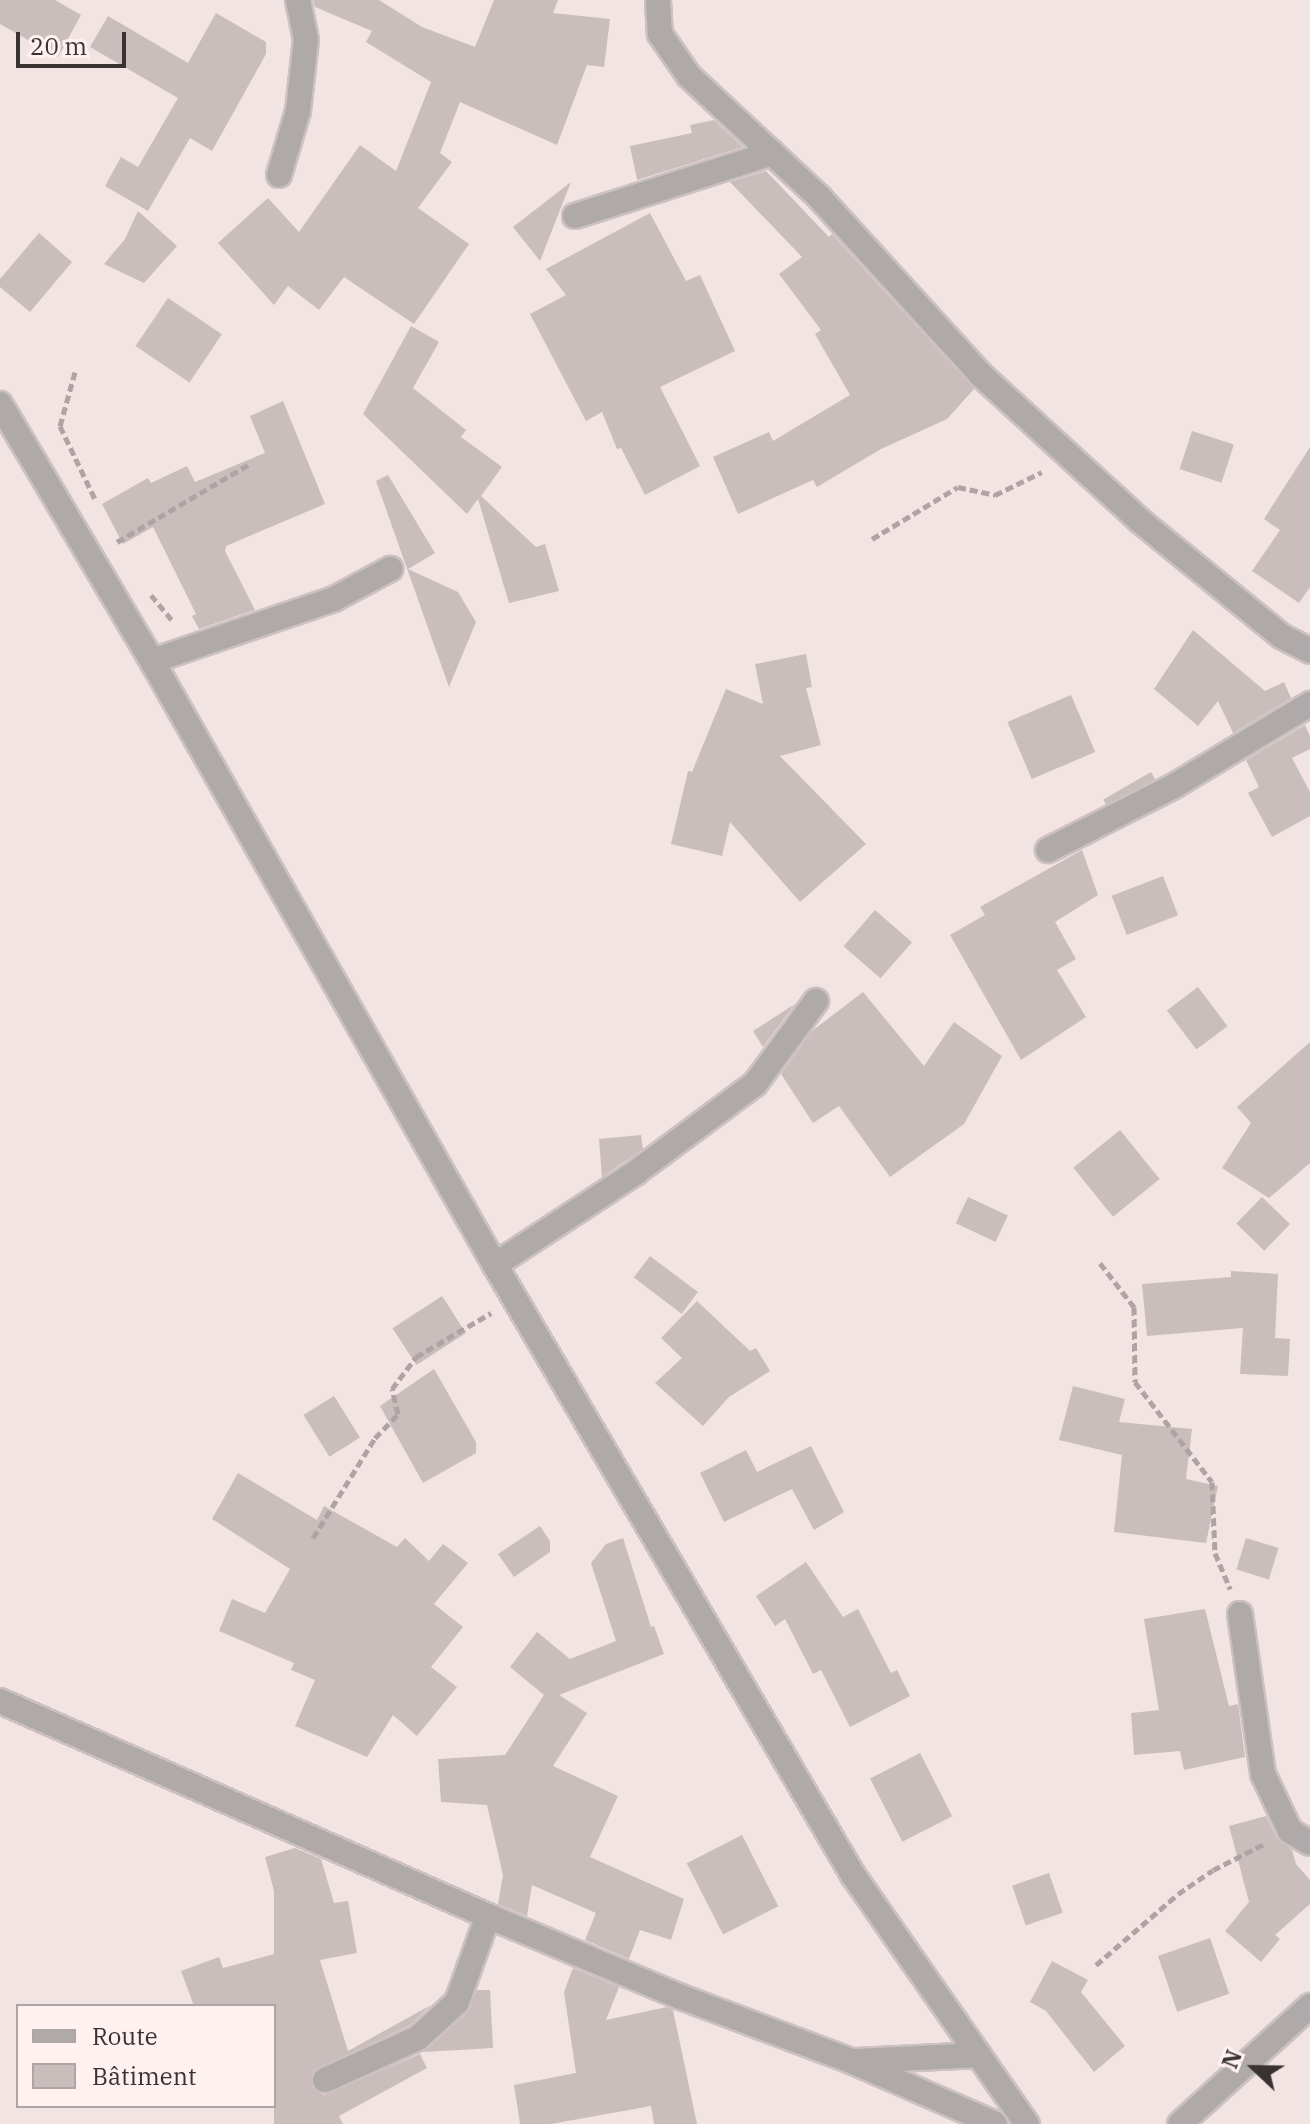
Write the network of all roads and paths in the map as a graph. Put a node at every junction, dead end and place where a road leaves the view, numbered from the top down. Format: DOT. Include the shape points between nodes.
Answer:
graph roads {
  1 [pos="298,0"];
  2 [pos="658,0"];
  3 [pos="772,153"];
  4 [pos="279,175"];
  5 [pos="575,216"];
  6 [pos="75,372"];
  7 [pos="0,404"];
  8 [pos="1068,455"];
  9 [pos="251,463"];
  10 [pos="97,504"];
  11 [pos="110,530"];
  12 [pos="872,539"];
  13 [pos="116,543"];
  14 [pos="123,553"];
  15 [pos="390,569"];
  16 [pos="143,585"];
  17 [pos="194,647"];
  18 [pos="1310,651"];
  19 [pos="152,661"];
  20 [pos="1310,704"];
  21 [pos="1048,850"];
  22 [pos="816,1001"];
  23 [pos="1100,1263"];
  24 [pos="495,1265"];
  25 [pos="515,1300"];
  26 [pos="313,1538"];
  27 [pos="1240,1614"];
  28 [pos="0,1701"];
  29 [pos="1300,1837"];
  30 [pos="488,1916"];
  31 [pos="1096,1965"];
  32 [pos="1310,2006"];
  33 [pos="979,2055"];
  34 [pos="851,2061"];
  35 [pos="325,2080"];
  36 [pos="995,2124"];
  37 [pos="1027,2124"];
  38 [pos="1180,2124"];
  1 -- 4 [label="street" via="306,40 298,111"];
  2 -- 3 [label="street" via="660,34 689,76"];
  3 -- 5 [label="street"];
  3 -- 8 [label="street" via="819,197 981,375"];
  6 -- 10 [label="path" via="60,426"];
  7 -- 19 [label="street"];
  8 -- 12 [label="path" via="1029,481 995,495 958,487"];
  8 -- 18 [label="street" via="1281,636"];
  9 -- 13 [label="path"];
  11 -- 13 [label="path"];
  13 -- 14 [label="path"];
  15 -- 17 [label="street" via="334,599"];
  16 -- 17 [label="path"];
  17 -- 19 [label="street"];
  19 -- 24 [label="street"];
  20 -- 21 [label="street" via="1174,786"];
  22 -- 24 [label="street" via="755,1084 635,1173"];
  23 -- 27 [label="path" via="1134,1307 1135,1382 1212,1482 1215,1553"];
  24 -- 25 [label="street"];
  25 -- 26 [label="path" via="416,1357 392,1389 398,1414 375,1438"];
  25 -- 33 [label="street" via="853,1875"];
  27 -- 29 [label="street" via="1263,1774"];
  28 -- 30 [label="street"];
  29 -- 31 [label="path" via="1213,1870"];
  30 -- 34 [label="street"];
  30 -- 35 [label="street" via="457,2002 418,2038"];
  32 -- 38 [label="street"];
  33 -- 34 [label="street"];
  33 -- 37 [label="street"];
  34 -- 36 [label="street"];
}
